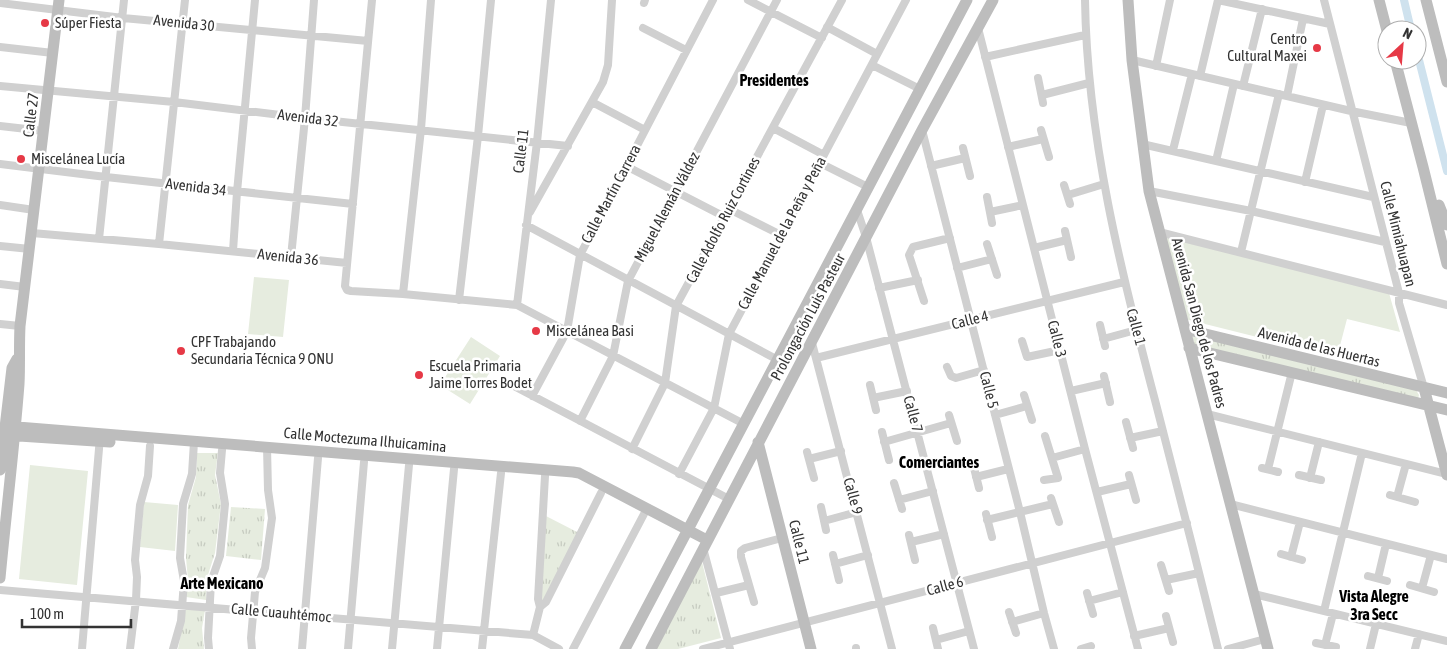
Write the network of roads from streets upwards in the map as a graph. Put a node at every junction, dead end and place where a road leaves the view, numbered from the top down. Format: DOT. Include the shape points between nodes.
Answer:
graph roads {
  1 [pos="124,0"];
  2 [pos="185,0"];
  3 [pos="256,0"];
  4 [pos="314,0"];
  5 [pos="372,0"];
  6 [pos="431,0"];
  7 [pos="491,0"];
  8 [pos="551,0"];
  9 [pos="612,0"];
  10 [pos="713,0"];
  11 [pos="748,0"];
  12 [pos="777,0"];
  13 [pos="842,0"];
  14 [pos="906,0"];
  15 [pos="967,0"];
  16 [pos="993,0"];
  17 [pos="1085,0"];
  18 [pos="1128,0"];
  19 [pos="1170,0"];
  20 [pos="1218,0"];
  21 [pos="1324,0"];
  22 [pos="1379,0"];
  23 [pos="1426,0"];
  24 [pos="0,3"];
  25 [pos="59,5"];
  26 [pos="1262,9"];
  27 [pos="771,12"];
  28 [pos="123,18"];
  29 [pos="1303,19"];
  30 [pos="1384,20"];
  31 [pos="183,22"];
  32 [pos="1330,24"];
  33 [pos="828,27"];
  34 [pos="643,28"];
  35 [pos="978,28"];
  36 [pos="253,31"];
  37 [pos="1085,35"];
  38 [pos="312,36"];
  39 [pos="822,38"];
  40 [pos="368,41"];
  41 [pos="0,47"];
  42 [pos="686,50"];
  43 [pos="53,53"];
  44 [pos="878,54"];
  45 [pos="985,57"];
  46 [pos="1132,60"];
  47 [pos="872,65"];
  48 [pos="1156,66"];
  49 [pos="1398,70"];
  50 [pos="1196,75"];
  51 [pos="1038,78"];
  52 [pos="1089,82"];
  53 [pos="1447,82"];
  54 [pos="1234,84"];
  55 [pos="0,86"];
  56 [pos="1243,86"];
  57 [pos="920,89"];
  58 [pos="49,91"];
  59 [pos="1283,95"];
  60 [pos="115,96"];
  61 [pos="174,102"];
  62 [pos="592,102"];
  63 [pos="1323,104"];
  64 [pos="246,110"];
  65 [pos="1352,111"];
  66 [pos="305,118"];
  67 [pos="1411,123"];
  68 [pos="361,124"];
  69 [pos="0,126"];
  70 [pos="772,128"];
  71 [pos="421,129"];
  72 [pos="645,130"];
  73 [pos="922,130"];
  74 [pos="1040,130"];
  75 [pos="44,132"];
  76 [pos="478,136"];
  77 [pos="1043,139"];
  78 [pos="537,142"];
  79 [pos="1142,144"];
  80 [pos="568,146"];
  81 [pos="1008,147"];
  82 [pos="963,148"];
  83 [pos="1173,150"];
  84 [pos="824,155"];
  85 [pos="1049,157"];
  86 [pos="965,158"];
  87 [pos="1216,161"];
  88 [pos="820,163"];
  89 [pos="0,164"];
  90 [pos="626,166"];
  91 [pos="931,166"];
  92 [pos="1424,167"];
  93 [pos="39,168"];
  94 [pos="1260,172"];
  95 [pos="970,176"];
  96 [pos="106,177"];
  97 [pos="1305,182"];
  98 [pos="166,183"];
  99 [pos="1104,184"];
  100 [pos="1064,185"];
  101 [pos="868,187"];
  102 [pos="675,191"];
  103 [pos="1149,191"];
  104 [pos="237,192"];
  105 [pos="1068,195"];
  106 [pos="297,197"];
  107 [pos="986,197"];
  108 [pos="1373,197"];
  109 [pos="353,204"];
  110 [pos="1070,204"];
  111 [pos="0,205"];
  112 [pos="1023,205"];
  113 [pos="729,208"];
  114 [pos="34,210"];
  115 [pos="856,210"];
  116 [pos="1251,211"];
  117 [pos="990,212"];
  118 [pos="528,216"];
  119 [pos="724,217"];
  120 [pos="992,223"];
  121 [pos="526,225"];
  122 [pos="1447,225"];
  123 [pos="1065,231"];
  124 [pos="1159,232"];
  125 [pos="32,233"];
  126 [pos="781,236"];
  127 [pos="866,237"];
  128 [pos="950,238"];
  129 [pos="99,239"];
  130 [pos="1067,240"];
  131 [pos="1385,242"];
  132 [pos="159,244"];
  133 [pos="987,244"];
  134 [pos="0,246"];
  135 [pos="1034,248"];
  136 [pos="30,249"];
  137 [pos="233,251"];
  138 [pos="1241,252"];
  139 [pos="580,255"];
  140 [pos="291,257"];
  141 [pos="1071,257"];
  142 [pos="1446,258"];
  143 [pos="992,259"];
  144 [pos="347,263"];
  145 [pos="958,268"];
  146 [pos="996,275"];
  147 [pos="918,280"];
  148 [pos="628,281"];
  149 [pos="1124,282"];
  150 [pos="0,284"];
  151 [pos="25,287"];
  152 [pos="880,288"];
  153 [pos="404,294"];
  154 [pos="1399,294"];
  155 [pos="459,300"];
  156 [pos="924,300"];
  157 [pos="1048,301"];
  158 [pos="516,305"];
  159 [pos="1447,305"];
  160 [pos="676,306"];
  161 [pos="971,320"];
  162 [pos="0,324"];
  163 [pos="1100,325"];
  164 [pos="20,326"];
  165 [pos="1184,329"];
  166 [pos="1136,330"];
  167 [pos="567,332"];
  168 [pos="729,334"];
  169 [pos="893,339"];
  170 [pos="1022,341"];
  171 [pos="812,343"];
  172 [pos="1189,348"];
  173 [pos="1060,350"];
  174 [pos="613,356"];
  175 [pos="816,358"];
  176 [pos="778,360"];
  177 [pos="947,366"];
  178 [pos="10,368"];
  179 [pos="984,370"];
  180 [pos="1292,372"];
  181 [pos="665,383"];
  182 [pos="512,385"];
  183 [pos="870,385"];
  184 [pos="1424,388"];
  185 [pos="907,391"];
  186 [pos="1071,391"];
  187 [pos="1447,393"];
  188 [pos="1024,395"];
  189 [pos="532,396"];
  190 [pos="873,398"];
  191 [pos="1110,402"];
  192 [pos="1027,406"];
  193 [pos="1429,407"];
  194 [pos="714,408"];
  195 [pos="876,410"];
  196 [pos="1447,410"];
  197 [pos="1207,414"];
  198 [pos="949,415"];
  199 [pos="995,415"];
  200 [pos="1032,420"];
  201 [pos="580,421"];
  202 [pos="1126,422"];
  203 [pos="951,423"];
  204 [pos="744,424"];
  205 [pos="1163,430"];
  206 [pos="10,431"];
  207 [pos="882,432"];
  208 [pos="918,432"];
  209 [pos="1278,432"];
  210 [pos="1045,436"];
  211 [pos="100,438"];
  212 [pos="1130,438"];
  213 [pos="957,441"];
  214 [pos="758,442"];
  215 [pos="884,442"];
  216 [pos="1319,442"];
  217 [pos="150,446"];
  218 [pos="194,446"];
  219 [pos="1133,448"];
  220 [pos="632,449"];
  221 [pos="1085,449"];
  222 [pos="1,450"];
  223 [pos="222,450"];
  224 [pos="267,450"];
  225 [pos="841,451"];
  226 [pos="1362,453"];
  227 [pos="318,458"];
  228 [pos="1052,458"];
  229 [pos="889,460"];
  230 [pos="364,462"];
  231 [pos="973,464"];
  232 [pos="1406,464"];
  233 [pos="409,465"];
  234 [pos="454,469"];
  235 [pos="1008,469"];
  236 [pos="0,470"];
  237 [pos="1278,472"];
  238 [pos="501,473"];
  239 [pos="679,474"];
  240 [pos="1129,474"];
  241 [pos="1447,474"];
  242 [pos="1300,475"];
  243 [pos="545,476"];
  244 [pos="976,477"];
  245 [pos="814,478"];
  246 [pos="1310,478"];
  247 [pos="1044,480"];
  248 [pos="1320,480"];
  249 [pos="894,483"];
  250 [pos="1131,484"];
  251 [pos="979,488"];
  252 [pos="710,490"];
  253 [pos="933,491"];
  254 [pos="1097,492"];
  255 [pos="601,493"];
  256 [pos="728,499"];
  257 [pos="899,500"];
  258 [pos="1136,500"];
  259 [pos="1415,502"];
  260 [pos="1230,504"];
  261 [pos="821,507"];
  262 [pos="902,510"];
  263 [pos="857,512"];
  264 [pos="1020,512"];
  265 [pos="644,514"];
  266 [pos="824,521"];
  267 [pos="1059,522"];
  268 [pos="1187,522"];
  269 [pos="1300,522"];
  270 [pos="826,530"];
  271 [pos="687,533"];
  272 [pos="1343,533"];
  273 [pos="944,534"];
  274 [pos="992,536"];
  275 [pos="782,538"];
  276 [pos="1110,543"];
  277 [pos="705,544"];
  278 [pos="1386,544"];
  279 [pos="1281,554"];
  280 [pos="833,555"];
  281 [pos="868,555"];
  282 [pos="1431,555"];
  283 [pos="1291,557"];
  284 [pos="1447,559"];
  285 [pos="915,560"];
  286 [pos="1302,560"];
  287 [pos="1032,563"];
  288 [pos="835,564"];
  289 [pos="1161,565"];
  290 [pos="1199,573"];
  291 [pos="1368,576"];
  292 [pos="0,578"];
  293 [pos="1378,578"];
  294 [pos="839,580"];
  295 [pos="1166,580"];
  296 [pos="1387,581"];
  297 [pos="957,583"];
  298 [pos="749,585"];
  299 [pos="1410,585"];
  300 [pos="1422,588"];
  301 [pos="0,590"];
  302 [pos="1169,591"];
  303 [pos="1123,592"];
  304 [pos="1434,592"];
  305 [pos="716,593"];
  306 [pos="1087,593"];
  307 [pos="1254,594"];
  308 [pos="87,596"];
  309 [pos="136,600"];
  310 [pos="754,602"];
  311 [pos="1089,602"];
  312 [pos="881,603"];
  313 [pos="182,604"];
  314 [pos="210,607"];
  315 [pos="540,607"];
  316 [pos="253,610"];
  317 [pos="1324,611"];
  318 [pos="1009,612"];
  319 [pos="1044,614"];
  320 [pos="1092,614"];
  321 [pos="1333,614"];
  322 [pos="306,615"];
  323 [pos="1166,616"];
  324 [pos="351,619"];
  325 [pos="1012,622"];
  326 [pos="394,623"];
  327 [pos="804,623"];
  328 [pos="1376,624"];
  329 [pos="439,626"];
  330 [pos="933,628"];
  331 [pos="1169,628"];
  332 [pos="484,630"];
  333 [pos="969,631"];
  334 [pos="1016,634"];
  335 [pos="1419,634"];
  336 [pos="533,635"];
  337 [pos="1134,636"];
  338 [pos="936,640"];
  339 [pos="1447,641"];
  340 [pos="1173,642"];
  341 [pos="1316,643"];
  342 [pos="1267,644"];
  343 [pos="1325,645"];
  344 [pos="730,646"];
  345 [pos="1091,646"];
  346 [pos="1336,648"];
  347 [pos="82,649"];
  348 [pos="130,649"];
  349 [pos="173,649"];
  350 [pos="209,649"];
  351 [pos="252,649"];
  352 [pos="302,649"];
  353 [pos="348,649"];
  354 [pos="392,649"];
  355 [pos="437,649"];
  356 [pos="482,649"];
  357 [pos="559,649"];
  358 [pos="573,649"];
  359 [pos="625,649"];
  360 [pos="651,649"];
  361 [pos="703,649"];
  362 [pos="811,649"];
  363 [pos="892,649"];
  364 [pos="938,649"];
  365 [pos="974,649"];
  366 [pos="1054,649"];
  367 [pos="1081,649"];
  368 [pos="1138,649"];
  369 [pos="1218,649"];
  370 [pos="1228,649"];
  371 [pos="1370,649"];
  372 [pos="1415,649"];
  1 -- 28 [label="street"];
  2 -- 31 [label="street"];
  3 -- 36 [label="street"];
  4 -- 38 [label="street"];
  5 -- 40 [label="street"];
  6 -- 71 [label="street"];
  7 -- 76 [label="street"];
  8 -- 78 [label="street, Calle 11"];
  9 -- 62 [label="street" via="608,65"];
  10 -- 42 [label="street, Calle Martín Carrera"];
  11 -- 27 [label="street"];
  12 -- 27 [label="street, Miguel Alemán Váldez"];
  13 -- 33 [label="street, Calle Adolfo Ruiz Cortines"];
  14 -- 44 [label="street, Calle Manuel de la Peña y Peña"];
  15 -- 57 [label="street, Prolongación Luis Pasteur"];
  16 -- 35 [label="street, Prolongación Luis Pasteur"];
  17 -- 37 [label="street, Calle 1"];
  18 -- 46 [label="street, Avenida San Diego de los Padres"];
  19 -- 48 [label="street"];
  20 -- 26 [label="street"];
  20 -- 50 [label="street"];
  21 -- 32 [label="street, Calle Mimiahuapan"];
  22 -- 30 [label="street"];
  23 -- 53 [label="street"];
  24 -- 25 [label="street, Avenida 30"];
  25 -- 28 [label="street, Avenida 30"];
  25 -- 43 [label="street, Calle 27"];
  26 -- 29 [label="street"];
  26 -- 56 [label="street"];
  27 -- 39 [label="street"];
  27 -- 102 [label="street, Miguel Alemán Váldez"];
  28 -- 31 [label="street, Avenida 30"];
  28 -- 60 [label="street"];
  29 -- 32 [label="street"];
  29 -- 59 [label="street"];
  31 -- 36 [label="street, Avenida 30"];
  31 -- 61 [label="street"];
  32 -- 65 [label="street, Calle Mimiahuapan"];
  33 -- 39 [label="street, Calle Adolfo Ruiz Cortines"];
  33 -- 44 [label="street"];
  34 -- 42 [label="street"];
  35 -- 45 [label="street, Calle 3"];
  35 -- 73 [label="street, Prolongación Luis Pasteur"];
  36 -- 38 [label="street, Avenida 30"];
  36 -- 64 [label="street"];
  37 -- 45 [label="street"];
  37 -- 52 [label="street, Calle 1"];
  38 -- 40 [label="street, Avenida 30"];
  38 -- 66 [label="street"];
  39 -- 70 [label="street, Calle Adolfo Ruiz Cortines"];
  40 -- 68 [label="street"];
  41 -- 43 [label="street"];
  42 -- 72 [label="street, Calle Martín Carrera"];
  43 -- 58 [label="street, Calle 27"];
  44 -- 47 [label="street, Calle Manuel de la Peña y Peña"];
  45 -- 81 [label="street, Calle 3"];
  46 -- 48 [label="street"];
  46 -- 79 [label="street, Avenida San Diego de los Padres"];
  47 -- 57 [label="street"];
  47 -- 84 [label="street, Calle Manuel de la Peña y Peña"];
  48 -- 50 [label="street"];
  49 -- 67 [label="street"];
  50 -- 54 [label="street"];
  50 -- 83 [label="street"];
  51 -- 52 [label="street" via="1043,99"];
  52 -- 99 [label="street, Calle 1"];
  54 -- 56 [label="street"];
  54 -- 87 [label="street"];
  55 -- 58 [label="street, Avenida 32"];
  56 -- 59 [label="street"];
  57 -- 101 [label="street, Prolongación Luis Pasteur"];
  58 -- 60 [label="street, Avenida 32"];
  58 -- 75 [label="street, Calle 27"];
  59 -- 63 [label="street"];
  59 -- 94 [label="street"];
  60 -- 61 [label="street, Avenida 32"];
  60 -- 96 [label="street"];
  61 -- 64 [label="street, Avenida 32"];
  61 -- 98 [label="street"];
  62 -- 72 [label="street"];
  62 -- 80 [label="street"];
  63 -- 65 [label="street"];
  63 -- 97 [label="street"];
  64 -- 66 [label="street, Avenida 32"];
  64 -- 104 [label="street"];
  65 -- 67 [label="street"];
  65 -- 108 [label="street, Calle Mimiahuapan"];
  66 -- 68 [label="street, Avenida 32"];
  66 -- 106 [label="street"];
  67 -- 92 [label="street"];
  68 -- 71 [label="street, Avenida 32"];
  68 -- 109 [label="street"];
  69 -- 75 [label="street"];
  70 -- 84 [label="street"];
  70 -- 113 [label="street, Calle Adolfo Ruiz Cortines"];
  71 -- 76 [label="street, Avenida 32"];
  71 -- 153 [label="street"];
  72 -- 90 [label="street, Calle Martín Carrera"];
  73 -- 91 [label="street, Calle 5"];
  73 -- 127 [label="street, Prolongación Luis Pasteur"];
  74 -- 77 [label="street"];
  75 -- 93 [label="street, Calle 27"];
  76 -- 78 [label="street, Avenida 32"];
  76 -- 155 [label="street"];
  77 -- 81 [label="street"];
  77 -- 85 [label="street"];
  78 -- 80 [label="street, Avenida 32"];
  78 -- 118 [label="street, Calle 11"];
  79 -- 83 [label="street"];
  79 -- 103 [label="street, Avenida San Diego de los Padres"];
  80 -- 118 [label="street"];
  81 -- 112 [label="street, Calle 3"];
  82 -- 86 [label="street"];
  83 -- 87 [label="street"];
  84 -- 88 [label="street, Calle Manuel de la Peña y Peña"];
  86 -- 91 [label="street"];
  86 -- 95 [label="street"];
  87 -- 94 [label="street"];
  88 -- 101 [label="street"];
  88 -- 126 [label="street, Calle Manuel de la Peña y Peña"];
  89 -- 93 [label="street, Avenida 34"];
  90 -- 102 [label="street"];
  90 -- 139 [label="street, Calle Martín Carrera"];
  91 -- 128 [label="street, Calle 5"];
  92 -- 122 [label="street"];
  92 -- 142 [label="street"];
  93 -- 96 [label="street, Avenida 34"];
  93 -- 114 [label="street, Calle 27"];
  94 -- 97 [label="street"];
  94 -- 116 [label="street"];
  96 -- 98 [label="street, Avenida 34"];
  96 -- 129 [label="street"];
  97 -- 108 [label="street"];
  98 -- 104 [label="street, Avenida 34"];
  98 -- 132 [label="street"];
  99 -- 105 [label="street"];
  99 -- 149 [label="street, Calle 1"];
  100 -- 105 [label="street"];
  101 -- 115 [label="street, Prolongación Luis Pasteur"];
  102 -- 119 [label="street"];
  102 -- 148 [label="street, Miguel Alemán Váldez"];
  103 -- 116 [label="street"];
  103 -- 124 [label="street, Avenida San Diego de los Padres"];
  104 -- 106 [label="street, Avenida 34"];
  104 -- 137 [label="street"];
  105 -- 110 [label="street"];
  106 -- 109 [label="street, Avenida 34"];
  106 -- 140 [label="street"];
  107 -- 117 [label="street"];
  108 -- 131 [label="street, Calle Mimiahuapan"];
  109 -- 144 [label="street"];
  111 -- 114 [label="street"];
  112 -- 117 [label="street"];
  112 -- 135 [label="street, Calle 3"];
  113 -- 119 [label="street, Calle Adolfo Ruiz Cortines"];
  113 -- 126 [label="street"];
  114 -- 125 [label="street, Calle 27"];
  115 -- 127 [label="street, Calle 7"];
  115 -- 176 [label="street, Prolongación Luis Pasteur"];
  116 -- 131 [label="street"];
  116 -- 138 [label="street"];
  117 -- 120 [label="street"];
  118 -- 121 [label="street, Calle 11"];
  119 -- 160 [label="street, Calle Adolfo Ruiz Cortines"];
  121 -- 139 [label="street"];
  121 -- 158 [label="street, Calle 11"];
  123 -- 130 [label="street"];
  124 -- 138 [label="street"];
  124 -- 165 [label="street, Avenida San Diego de los Padres"];
  125 -- 129 [label="street, Avenida 36"];
  125 -- 136 [label="street, Calle 27"];
  126 -- 168 [label="street, Calle Manuel de la Peña y Peña"];
  127 -- 152 [label="street, Calle 7"];
  127 -- 171 [label="street, Prolongación Luis Pasteur"];
  128 -- 145 [label="street, Calle 5"];
  128 -- 147 [label="street" via="910,250"];
  129 -- 132 [label="street, Avenida 36"];
  130 -- 135 [label="street"];
  130 -- 141 [label="street"];
  131 -- 154 [label="street, Calle Mimiahuapan"];
  132 -- 137 [label="street, Avenida 36"];
  133 -- 143 [label="street"];
  134 -- 136 [label="street"];
  135 -- 157 [label="street, Calle 3"];
  136 -- 151 [label="street, Calle 27"];
  137 -- 140 [label="street, Avenida 36"];
  138 -- 154 [label="street"];
  139 -- 148 [label="street"];
  139 -- 167 [label="street, Calle Martín Carrera"];
  140 -- 144 [label="street, Avenida 36"];
  143 -- 145 [label="street"];
  143 -- 146 [label="street"];
  144 -- 153 [label="street" via="347,290"];
  145 -- 161 [label="street, Calle 5"];
  147 -- 152 [label="street"];
  147 -- 156 [label="street"];
  148 -- 160 [label="street"];
  148 -- 174 [label="street, Miguel Alemán Váldez"];
  149 -- 157 [label="street, Calle 4"];
  149 -- 166 [label="street, Calle 1"];
  150 -- 151 [label="street"];
  151 -- 164 [label="street, Calle 27"];
  152 -- 169 [label="street, Calle 7"];
  153 -- 155 [label="street"];
  154 -- 159 [label="street"];
  154 -- 184 [label="street, Calle Mimiahuapan"];
  155 -- 158 [label="street"];
  157 -- 161 [label="street, Calle 4"];
  157 -- 173 [label="street, Calle 3"];
  158 -- 167 [label="street"];
  160 -- 168 [label="street"];
  160 -- 181 [label="street, Calle Adolfo Ruiz Cortines"];
  161 -- 169 [label="street, Calle 4"];
  161 -- 179 [label="street, Calle 5"];
  162 -- 164 [label="street"];
  163 -- 166 [label="street" via="1104,342"];
  164 -- 178 [label="street, Calle 27" via="18,357"];
  165 -- 172 [label="street, Avenida San Diego de los Padres"];
  165 -- 184 [label="street, Avenida de las Huertas"];
  166 -- 205 [label="street, Calle 1"];
  167 -- 174 [label="street"];
  167 -- 189 [label="street, Calle Martín Carrera"];
  168 -- 176 [label="street"];
  168 -- 194 [label="street, Calle Manuel de la Peña y Peña"];
  169 -- 175 [label="street, Calle 4"];
  169 -- 185 [label="street, Calle 7"];
  170 -- 173 [label="street" via="1027,357"];
  171 -- 175 [label="street, Calle 9"];
  171 -- 214 [label="street, Prolongación Luis Pasteur"];
  172 -- 180 [label="street, Avenida de las Huertas"];
  172 -- 197 [label="street, Avenida San Diego de los Padres"];
  173 -- 186 [label="street, Calle 3"];
  174 -- 181 [label="street"];
  174 -- 201 [label="street, Miguel Alemán Váldez"];
  175 -- 225 [label="street, Calle 9"];
  176 -- 204 [label="street, Prolongación Luis Pasteur"];
  177 -- 179 [label="street" via="951,376 956,378"];
  178 -- 206 [label="street"];
  179 -- 199 [label="street, Calle 5"];
  180 -- 193 [label="street, Avenida de las Huertas"];
  180 -- 209 [label="street"];
  181 -- 194 [label="street"];
  181 -- 220 [label="street, Calle Adolfo Ruiz Cortines"];
  182 -- 189 [label="street"];
  183 -- 190 [label="street"];
  184 -- 187 [label="street, Avenida de las Huertas"];
  184 -- 193 [label="street, Calle Mimiahuapan"];
  185 -- 190 [label="street"];
  185 -- 208 [label="street, Calle 7"];
  186 -- 191 [label="street" via="1105,379"];
  186 -- 221 [label="street, Calle 3"];
  188 -- 192 [label="street"];
  189 -- 201 [label="street"];
  190 -- 195 [label="street"];
  192 -- 199 [label="street"];
  192 -- 200 [label="street"];
  193 -- 196 [label="street, Avenida de las Huertas"];
  193 -- 241 [label="street, Calle Mimiahuapan"];
  194 -- 204 [label="street"];
  194 -- 239 [label="street, Calle Manuel de la Peña y Peña"];
  197 -- 209 [label="street"];
  197 -- 260 [label="street, Avenida San Diego de los Padres"];
  198 -- 203 [label="street"];
  199 -- 235 [label="street, Calle 5"];
  201 -- 220 [label="street"];
  202 -- 212 [label="street"];
  203 -- 208 [label="street"];
  203 -- 213 [label="street"];
  204 -- 252 [label="street, Prolongación Luis Pasteur"];
  205 -- 212 [label="street"];
  205 -- 268 [label="street, Calle 1"];
  206 -- 211 [label="street, Calle Moctezuma Ilhuicamina"];
  206 -- 222 [label="street"];
  206 -- 292 [label="street"];
  207 -- 215 [label="street"];
  208 -- 215 [label="street"];
  208 -- 253 [label="street, Calle 7"];
  209 -- 216 [label="street"];
  209 -- 237 [label="street" via="1265,469"];
  210 -- 228 [label="street"];
  211 -- 217 [label="street, Calle Moctezuma Ilhuicamina"];
  211 -- 218 [label="street, Calle Moctezuma Ilhuicamina"];
  211 -- 308 [label="street"];
  212 -- 219 [label="street"];
  214 -- 256 [label="street, Prolongación Luis Pasteur"];
  214 -- 275 [label="street, Calle 11"];
  215 -- 229 [label="street"];
  216 -- 226 [label="street"];
  216 -- 246 [label="street"];
  217 -- 218 [label="street, Calle Moctezuma Ilhuicamina"];
  217 -- 309 [label="street" via="135,560"];
  218 -- 223 [label="street, Calle Moctezuma Ilhuicamina"];
  218 -- 224 [label="street, Calle Moctezuma Ilhuicamina"];
  218 -- 313 [label="street" via="192,474 183,504"];
  220 -- 239 [label="street"];
  221 -- 228 [label="street"];
  221 -- 254 [label="street, Calle 3"];
  222 -- 236 [label="street"];
  223 -- 224 [label="street, Calle Moctezuma Ilhuicamina"];
  223 -- 314 [label="street" via="220,473 224,504 220,556 211,582"];
  224 -- 227 [label="street, Calle Moctezuma Ilhuicamina"];
  224 -- 271 [label="street, Calle Moctezuma Ilhuicamina" via="579,473"];
  224 -- 316 [label="street" via="272,518 265,568 255,592"];
  225 -- 245 [label="street" via="808,456"];
  225 -- 263 [label="street, Calle 9"];
  226 -- 232 [label="street"];
  226 -- 272 [label="street"];
  227 -- 230 [label="street, Calle Moctezuma Ilhuicamina"];
  227 -- 322 [label="street"];
  228 -- 247 [label="street" via="1058,478"];
  230 -- 233 [label="street, Calle Moctezuma Ilhuicamina"];
  230 -- 324 [label="street"];
  231 -- 244 [label="street"];
  232 -- 241 [label="street"];
  232 -- 259 [label="street" via="1394,496"];
  233 -- 234 [label="street, Calle Moctezuma Ilhuicamina"];
  233 -- 326 [label="street"];
  234 -- 238 [label="street, Calle Moctezuma Ilhuicamina"];
  234 -- 329 [label="street"];
  235 -- 244 [label="street"];
  235 -- 264 [label="street, Calle 5"];
  238 -- 243 [label="street, Calle Moctezuma Ilhuicamina"];
  238 -- 332 [label="street"];
  239 -- 252 [label="street"];
  240 -- 250 [label="street"];
  242 -- 246 [label="street"];
  243 -- 255 [label="street, Calle Moctezuma Ilhuicamina" via="577,480"];
  243 -- 315 [label="street"];
  244 -- 251 [label="street"];
  246 -- 248 [label="street"];
  249 -- 257 [label="street"];
  250 -- 254 [label="street"];
  250 -- 258 [label="street"];
  252 -- 256 [label="street"];
  252 -- 271 [label="street, Prolongación Luis Pasteur"];
  253 -- 257 [label="street"];
  253 -- 273 [label="street, Calle 7"];
  254 -- 276 [label="street, Calle 3"];
  255 -- 265 [label="street, Calle Moctezuma Ilhuicamina"];
  255 -- 315 [label="street" via="546,602"];
  256 -- 277 [label="street, Prolongación Luis Pasteur"];
  257 -- 262 [label="street"];
  260 -- 269 [label="street"];
  260 -- 307 [label="street, Avenida San Diego de los Padres"];
  261 -- 266 [label="street"];
  263 -- 266 [label="street"];
  263 -- 281 [label="street, Calle 9"];
  264 -- 267 [label="street" via="1052,501"];
  264 -- 274 [label="street" via="987,517"];
  264 -- 287 [label="street, Calle 5"];
  265 -- 271 [label="street, Calle Moctezuma Ilhuicamina"];
  265 -- 358 [label="street"];
  266 -- 270 [label="street"];
  268 -- 276 [label="street, Calle 6"];
  268 -- 290 [label="street, Calle 1"];
  269 -- 272 [label="street"];
  269 -- 283 [label="street"];
  271 -- 277 [label="street, Calle Moctezuma Ilhuicamina"];
  271 -- 359 [label="street, Prolongación Luis Pasteur"];
  272 -- 278 [label="street"];
  272 -- 317 [label="street"];
  273 -- 285 [label="street" via="910,539"];
  273 -- 297 [label="street, Calle 7"];
  275 -- 298 [label="street" via="742,551"];
  275 -- 327 [label="street, Calle 11"];
  276 -- 287 [label="street, Calle 6"];
  276 -- 303 [label="street, Calle 3"];
  277 -- 305 [label="street"];
  277 -- 360 [label="street, Prolongación Luis Pasteur"];
  278 -- 282 [label="street"];
  278 -- 293 [label="street"];
  279 -- 283 [label="street"];
  280 -- 288 [label="street"];
  281 -- 288 [label="street"];
  281 -- 312 [label="street, Calle 9"];
  282 -- 284 [label="street"];
  282 -- 300 [label="street"];
  283 -- 286 [label="street"];
  287 -- 297 [label="street, Calle 6"];
  287 -- 319 [label="street, Calle 5"];
  288 -- 294 [label="street"];
  289 -- 295 [label="street"];
  290 -- 295 [label="street"];
  290 -- 369 [label="street, Calle 1"];
  291 -- 293 [label="street"];
  293 -- 296 [label="street"];
  295 -- 302 [label="street"];
  297 -- 312 [label="street, Calle 6"];
  297 -- 333 [label="street, Calle 7"];
  298 -- 305 [label="street"];
  298 -- 310 [label="street"];
  299 -- 300 [label="street"];
  300 -- 304 [label="street"];
  301 -- 308 [label="street, Calle Cuauhtémoc"];
  303 -- 311 [label="street"];
  303 -- 337 [label="street, Calle 3"];
  305 -- 344 [label="street"];
  306 -- 311 [label="street"];
  307 -- 317 [label="street"];
  307 -- 342 [label="street, Avenida San Diego de los Padres"];
  308 -- 309 [label="street, Calle Cuauhtémoc"];
  308 -- 347 [label="street"];
  309 -- 313 [label="street, Calle Cuauhtémoc"];
  309 -- 348 [label="street"];
  311 -- 320 [label="street"];
  312 -- 327 [label="street, Calle 6"];
  312 -- 363 [label="street, Calle 9"];
  313 -- 314 [label="street, Calle Cuauhtémoc"];
  313 -- 349 [label="street"];
  314 -- 316 [label="street, Calle Cuauhtémoc"];
  314 -- 350 [label="street"];
  315 -- 336 [label="street"];
  316 -- 322 [label="street, Calle Cuauhtémoc"];
  316 -- 351 [label="street"];
  317 -- 321 [label="street"];
  318 -- 325 [label="street"];
  319 -- 325 [label="street"];
  319 -- 366 [label="street, Calle 5"];
  321 -- 328 [label="street"];
  321 -- 343 [label="street"];
  322 -- 324 [label="street, Calle Cuauhtémoc"];
  322 -- 352 [label="street"];
  323 -- 331 [label="street"];
  324 -- 326 [label="street, Calle Cuauhtémoc"];
  324 -- 353 [label="street"];
  325 -- 334 [label="street"];
  326 -- 329 [label="street, Calle Cuauhtémoc"];
  326 -- 354 [label="street"];
  327 -- 344 [label="street, Calle 6"];
  327 -- 362 [label="street, Calle 11"];
  328 -- 335 [label="street"];
  328 -- 371 [label="street"];
  329 -- 332 [label="street, Calle Cuauhtémoc"];
  329 -- 355 [label="street"];
  330 -- 338 [label="street"];
  331 -- 337 [label="street"];
  331 -- 340 [label="street"];
  332 -- 336 [label="street, Calle Cuauhtémoc"];
  332 -- 356 [label="street"];
  333 -- 338 [label="street"];
  333 -- 365 [label="street, Calle 7"];
  335 -- 339 [label="street"];
  335 -- 372 [label="street"];
  336 -- 357 [label="street, Calle Cuauhtémoc"];
  337 -- 368 [label="street, Calle 3"];
  338 -- 364 [label="street"];
  341 -- 343 [label="street"];
  342 -- 370 [label="street"];
  343 -- 346 [label="street"];
  344 -- 361 [label="street, Calle 6"];
  345 -- 367 [label="street"];
}
